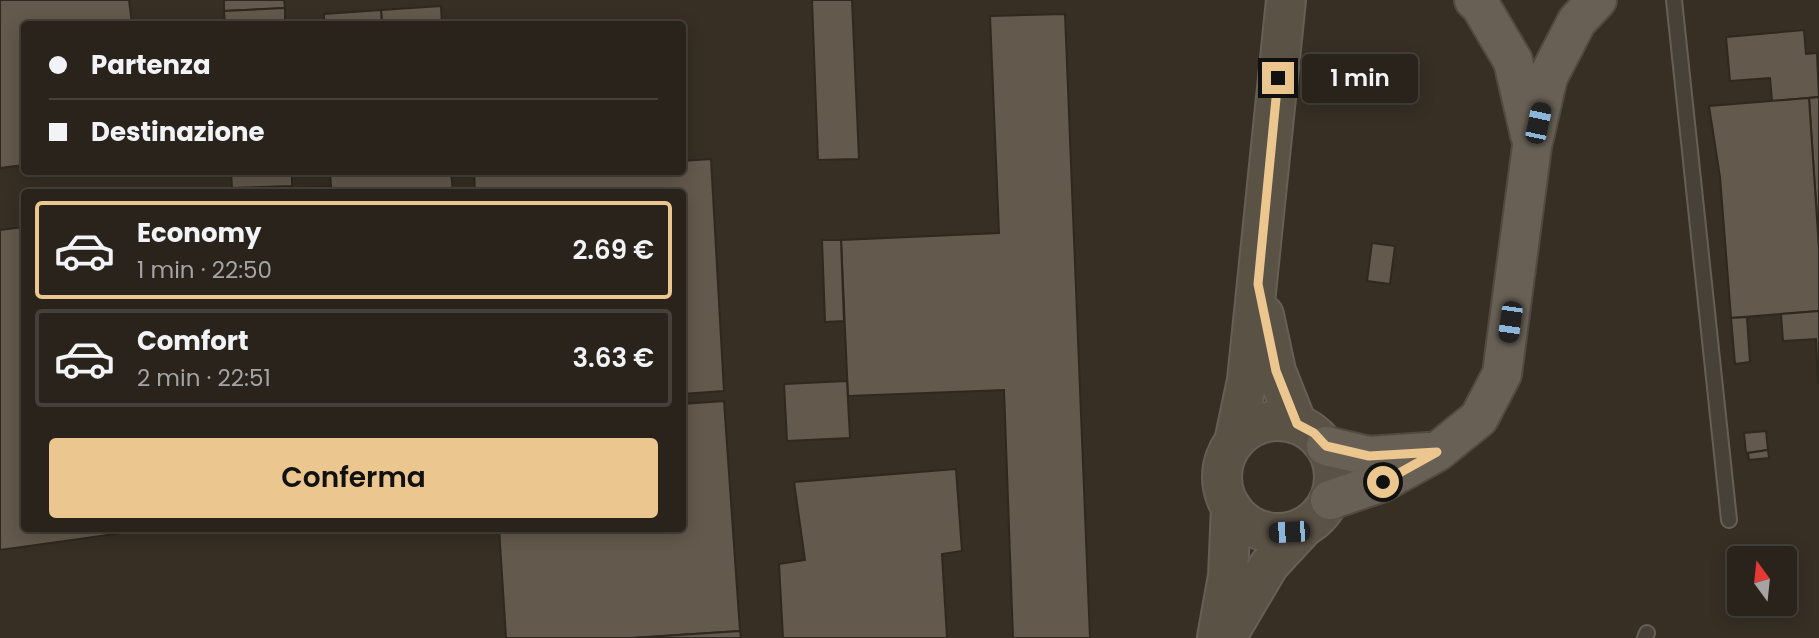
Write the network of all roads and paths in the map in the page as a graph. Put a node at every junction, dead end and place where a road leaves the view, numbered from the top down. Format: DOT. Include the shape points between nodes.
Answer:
graph roads {
  1 [pos="1286,0"];
  2 [pos="1474,0"];
  3 [pos="1597,0"];
  4 [pos="1674,0"];
  5 [pos="1532,146"];
  6 [pos="1258,284"];
  7 [pos="1312,435"];
  8 [pos="1234,442"];
  9 [pos="1437,452"];
  10 [pos="1231,507"];
  11 [pos="1318,514"];
  12 [pos="1729,520"];
  13 [pos="1217,638"];
  14 [pos="1226,638"];
  1 -- 6 [label="main road"];
  2 -- 5 [label="main road" via="1513,61"];
  3 -- 5 [label="main road" via="1577,21 1548,77"];
  4 -- 12 [label="lane"];
  5 -- 9 [label="main road" via="1502,374 1479,418"];
  6 -- 7 [label="main road" via="1276,371"];
  6 -- 8 [label="main road" via="1247,380"];
  7 -- 8 [label="main road" via="1280,421 1247,430"];
  7 -- 9 [label="main road" via="1369,456"];
  7 -- 11 [label="main road" via="1334,464 1335,482"];
  8 -- 10 [label="main road" via="1223,467 1225,495"];
  9 -- 11 [label="main road"];
  10 -- 11 [label="main road" via="1256,528 1272,533 1289,532"];
  10 -- 13 [label="main road" via="1228,576"];
  11 -- 14 [label="main road" via="1269,565"];
}
